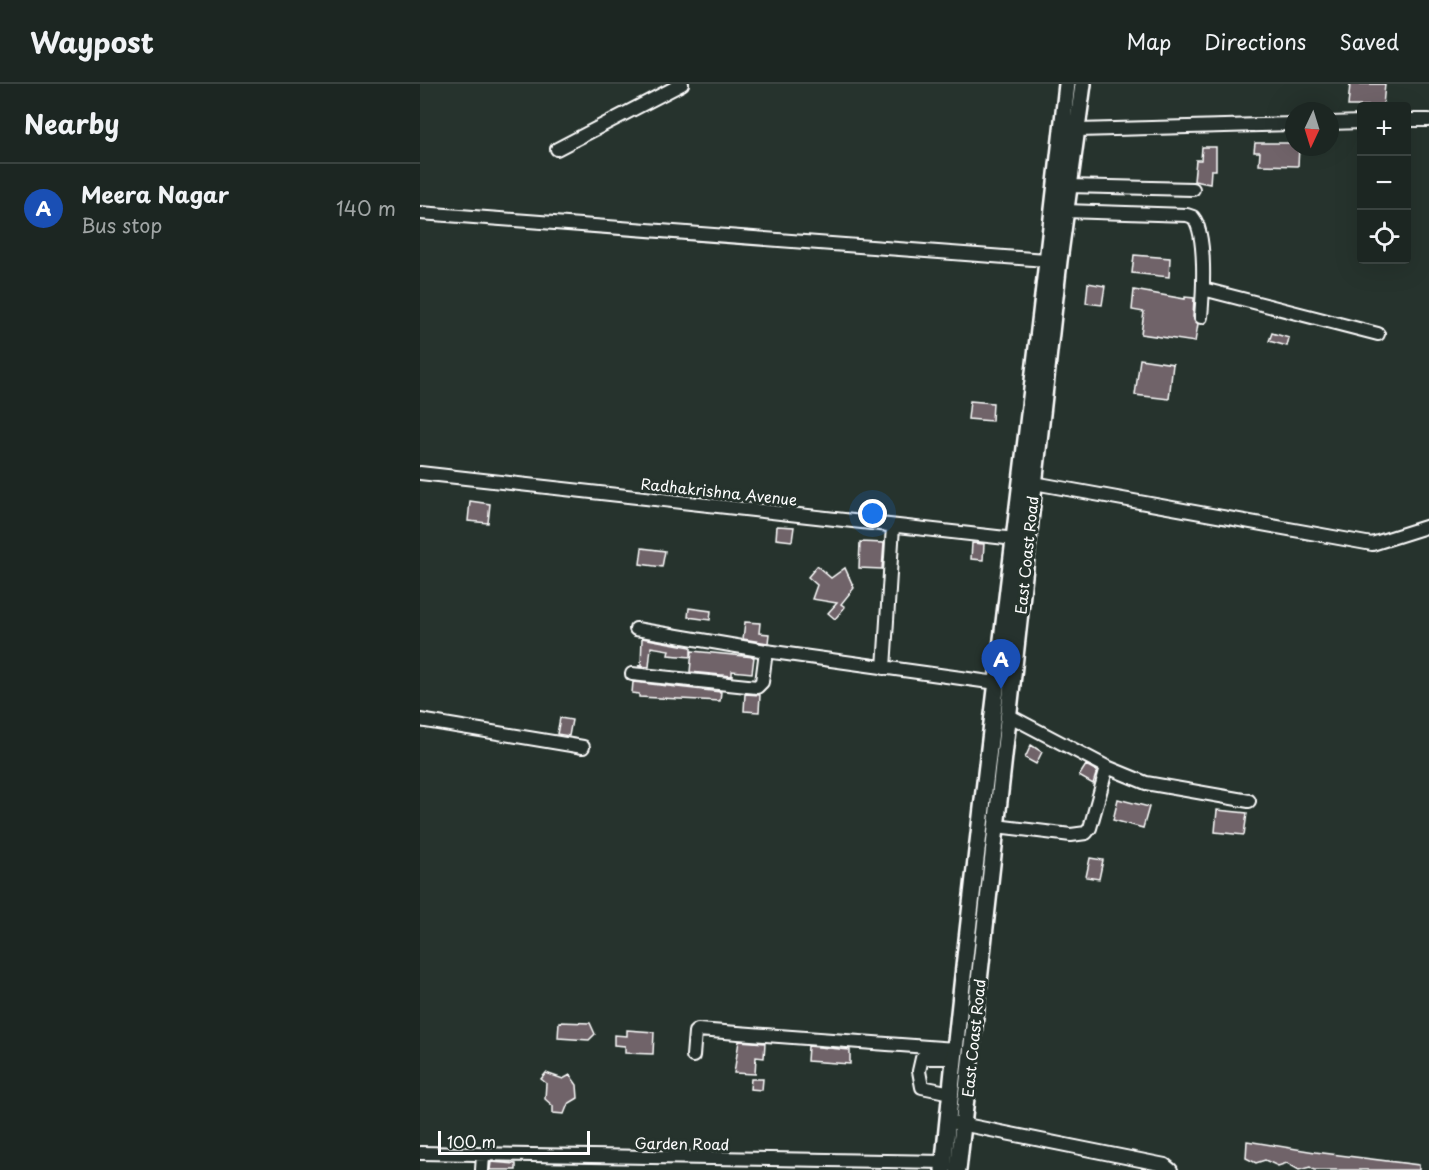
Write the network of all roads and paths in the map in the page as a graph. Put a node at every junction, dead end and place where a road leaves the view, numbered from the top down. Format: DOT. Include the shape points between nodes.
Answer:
graph roads {
  1 [pos="682,84"];
  2 [pos="1067,84"];
  3 [pos="1083,84"];
  4 [pos="1411,120"];
  5 [pos="1429,120"];
  6 [pos="1357,122"];
  7 [pos="1339,123"];
  8 [pos="1285,124"];
  9 [pos="1078,130"];
  10 [pos="557,149"];
  11 [pos="1068,186"];
  12 [pos="1193,189"];
  13 [pos="1065,211"];
  14 [pos="420,213"];
  15 [pos="1046,260"];
  16 [pos="1203,290"];
  17 [pos="1201,317"];
  18 [pos="1378,334"];
  19 [pos="420,473"];
  20 [pos="1034,483"];
  21 [pos="893,526"];
  22 [pos="1429,526"];
  23 [pos="1015,539"];
  24 [pos="636,629"];
  25 [pos="766,651"];
  26 [pos="884,668"];
  27 [pos="632,674"];
  28 [pos="997,683"];
  29 [pos="1008,715"];
  30 [pos="420,720"];
  31 [pos="583,747"];
  32 [pos="1107,766"];
  33 [pos="1249,801"];
  34 [pos="996,826"];
  35 [pos="955,1054"];
  36 [pos="693,1056"];
  37 [pos="951,1094"];
  38 [pos="948,1122"];
  39 [pos="964,1124"];
  40 [pos="420,1153"];
  41 [pos="483,1155"];
  42 [pos="943,1166"];
  43 [pos="482,1170"];
  44 [pos="958,1170"];
  45 [pos="1171,1170"];
  1 -- 10 [label="street"];
  2 -- 15 [label="main road, East Coast Road"];
  3 -- 9 [label="main road, East Coast Road"];
  4 -- 5 [label="street"];
  6 -- 7 [label="street"];
  8 -- 9 [label="street"];
  9 -- 11 [label="main road, East Coast Road"];
  11 -- 12 [label="street"];
  11 -- 13 [label="main road, East Coast Road"];
  13 -- 16 [label="street" via="1193,217 1199,231"];
  13 -- 20 [label="main road, East Coast Road"];
  14 -- 15 [label="street"];
  15 -- 23 [label="main road, East Coast Road"];
  16 -- 17 [label="street"];
  16 -- 18 [label="street"];
  19 -- 21 [label="street, Radhakrishna Avenue"];
  20 -- 22 [label="street" via="1372,544"];
  20 -- 29 [label="main road, East Coast Road"];
  21 -- 23 [label="street, Radhakrishna Avenue"];
  21 -- 26 [label="street"];
  23 -- 28 [label="main road, East Coast Road"];
  24 -- 25 [label="street"];
  25 -- 26 [label="street"];
  25 -- 27 [label="street" via="762,682 757,687"];
  26 -- 28 [label="street"];
  28 -- 35 [label="main road, East Coast Road"];
  29 -- 32 [label="street"];
  29 -- 34 [label="main road, East Coast Road"];
  30 -- 31 [label="street"];
  32 -- 33 [label="street" via="1146,783"];
  32 -- 34 [label="street" via="1086,833 1071,835"];
  34 -- 39 [label="main road, East Coast Road"];
  35 -- 36 [label="street" via="698,1030 694,1032"];
  35 -- 37 [label="main road, East Coast Road"];
  35 -- 37 [label="street" via="922,1058 919,1071 922,1087"];
  37 -- 38 [label="main road, East Coast Road"];
  38 -- 39 [label="street"];
  38 -- 42 [label="main road, East Coast Road"];
  39 -- 44 [label="main road, East Coast Road"];
  39 -- 45 [label="street" via="1165,1165"];
  40 -- 41 [label="street, Garden Road"];
  41 -- 42 [label="street, Garden Road"];
  41 -- 43 [label="street"];
}
